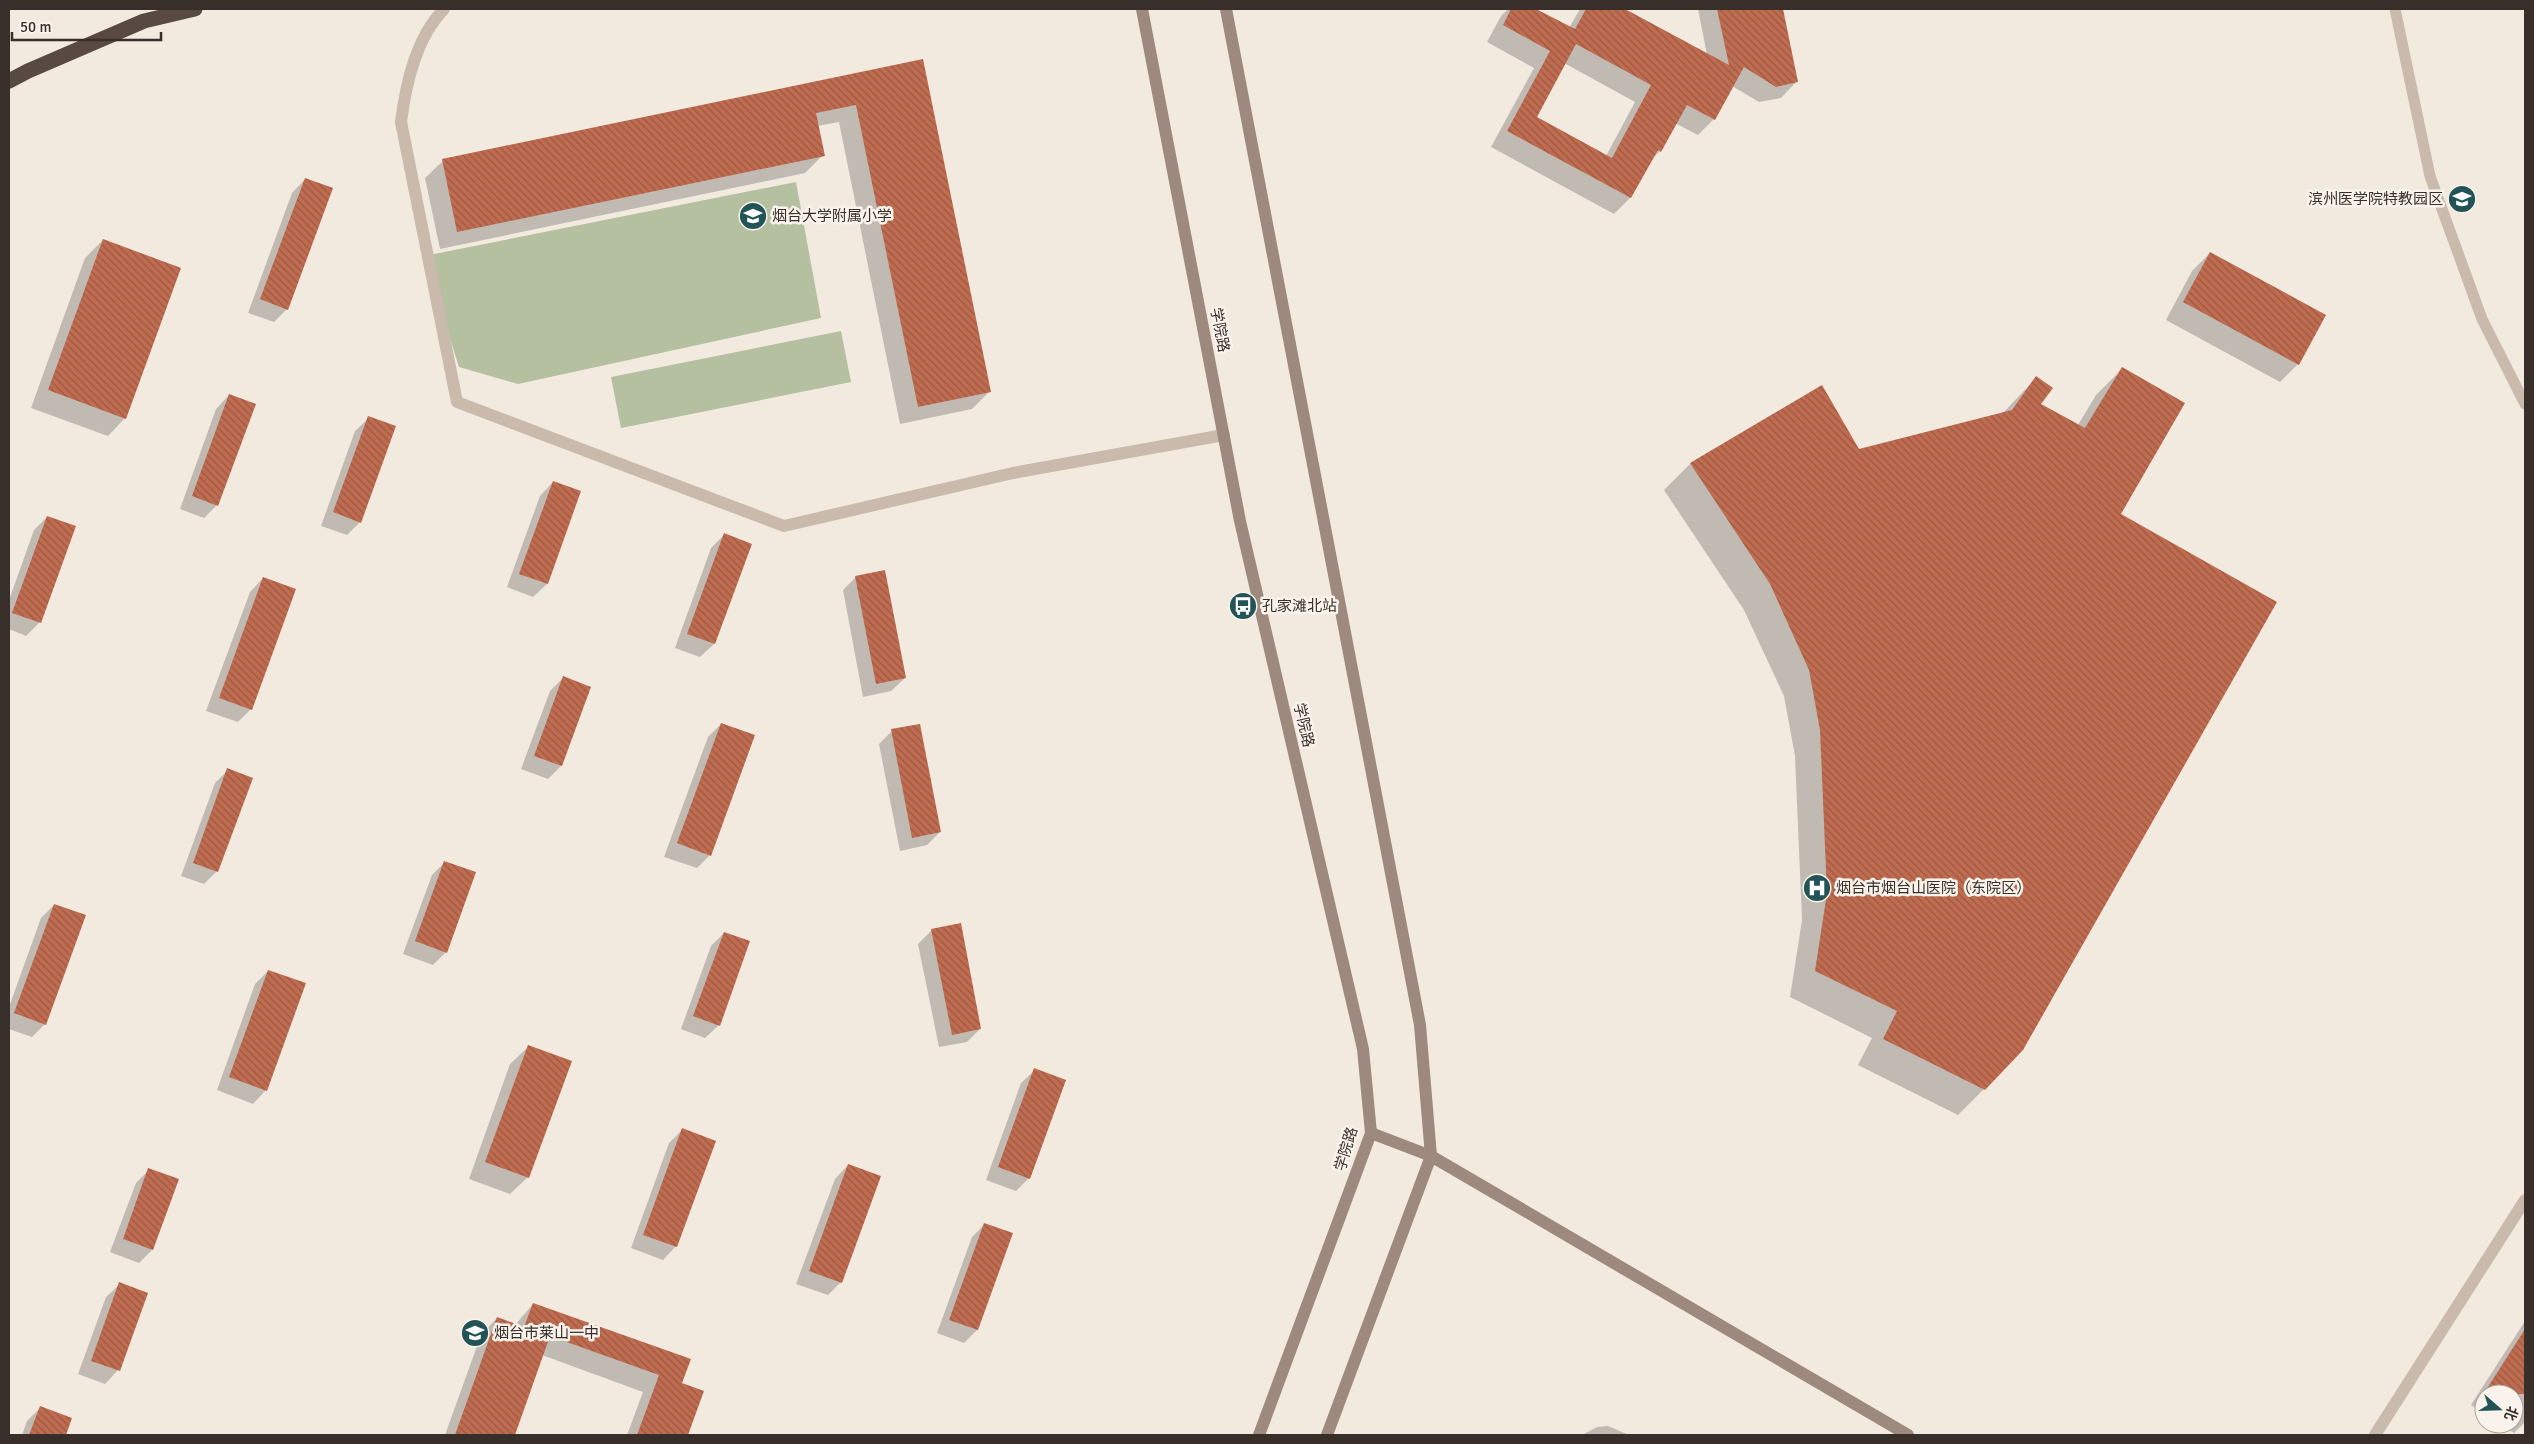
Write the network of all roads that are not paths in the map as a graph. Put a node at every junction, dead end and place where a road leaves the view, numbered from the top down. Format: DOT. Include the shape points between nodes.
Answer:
graph roads {
  1 [pos="195,9"];
  2 [pos="444,9"];
  3 [pos="1142,9"];
  4 [pos="1226,9"];
  5 [pos="2395,9"];
  6 [pos="9,81"];
  7 [pos="2525,404"];
  8 [pos="1224,435"];
  9 [pos="1371,1133"];
  10 [pos="1431,1156"];
  11 [pos="2525,1200"];
  12 [pos="1259,1435"];
  13 [pos="1327,1435"];
  14 [pos="1908,1435"];
  15 [pos="2375,1435"];
  1 -- 6 [label="highway" via="144,21"];
  2 -- 8 [label="street" via="431,22 405,87 401,122 456,402 784,526 1013,473"];
  3 -- 8 [label="main road, 学院路"];
  4 -- 10 [label="main road" via="1420,1025"];
  5 -- 7 [label="lane" via="2430,176 2482,319"];
  8 -- 9 [label="main road, 学院路" via="1240,521 1363,1049"];
  9 -- 10 [label="main road"];
  9 -- 12 [label="main road, 学院路"];
  10 -- 13 [label="main road"];
  10 -- 14 [label="main road"];
  11 -- 15 [label="street"];
}
